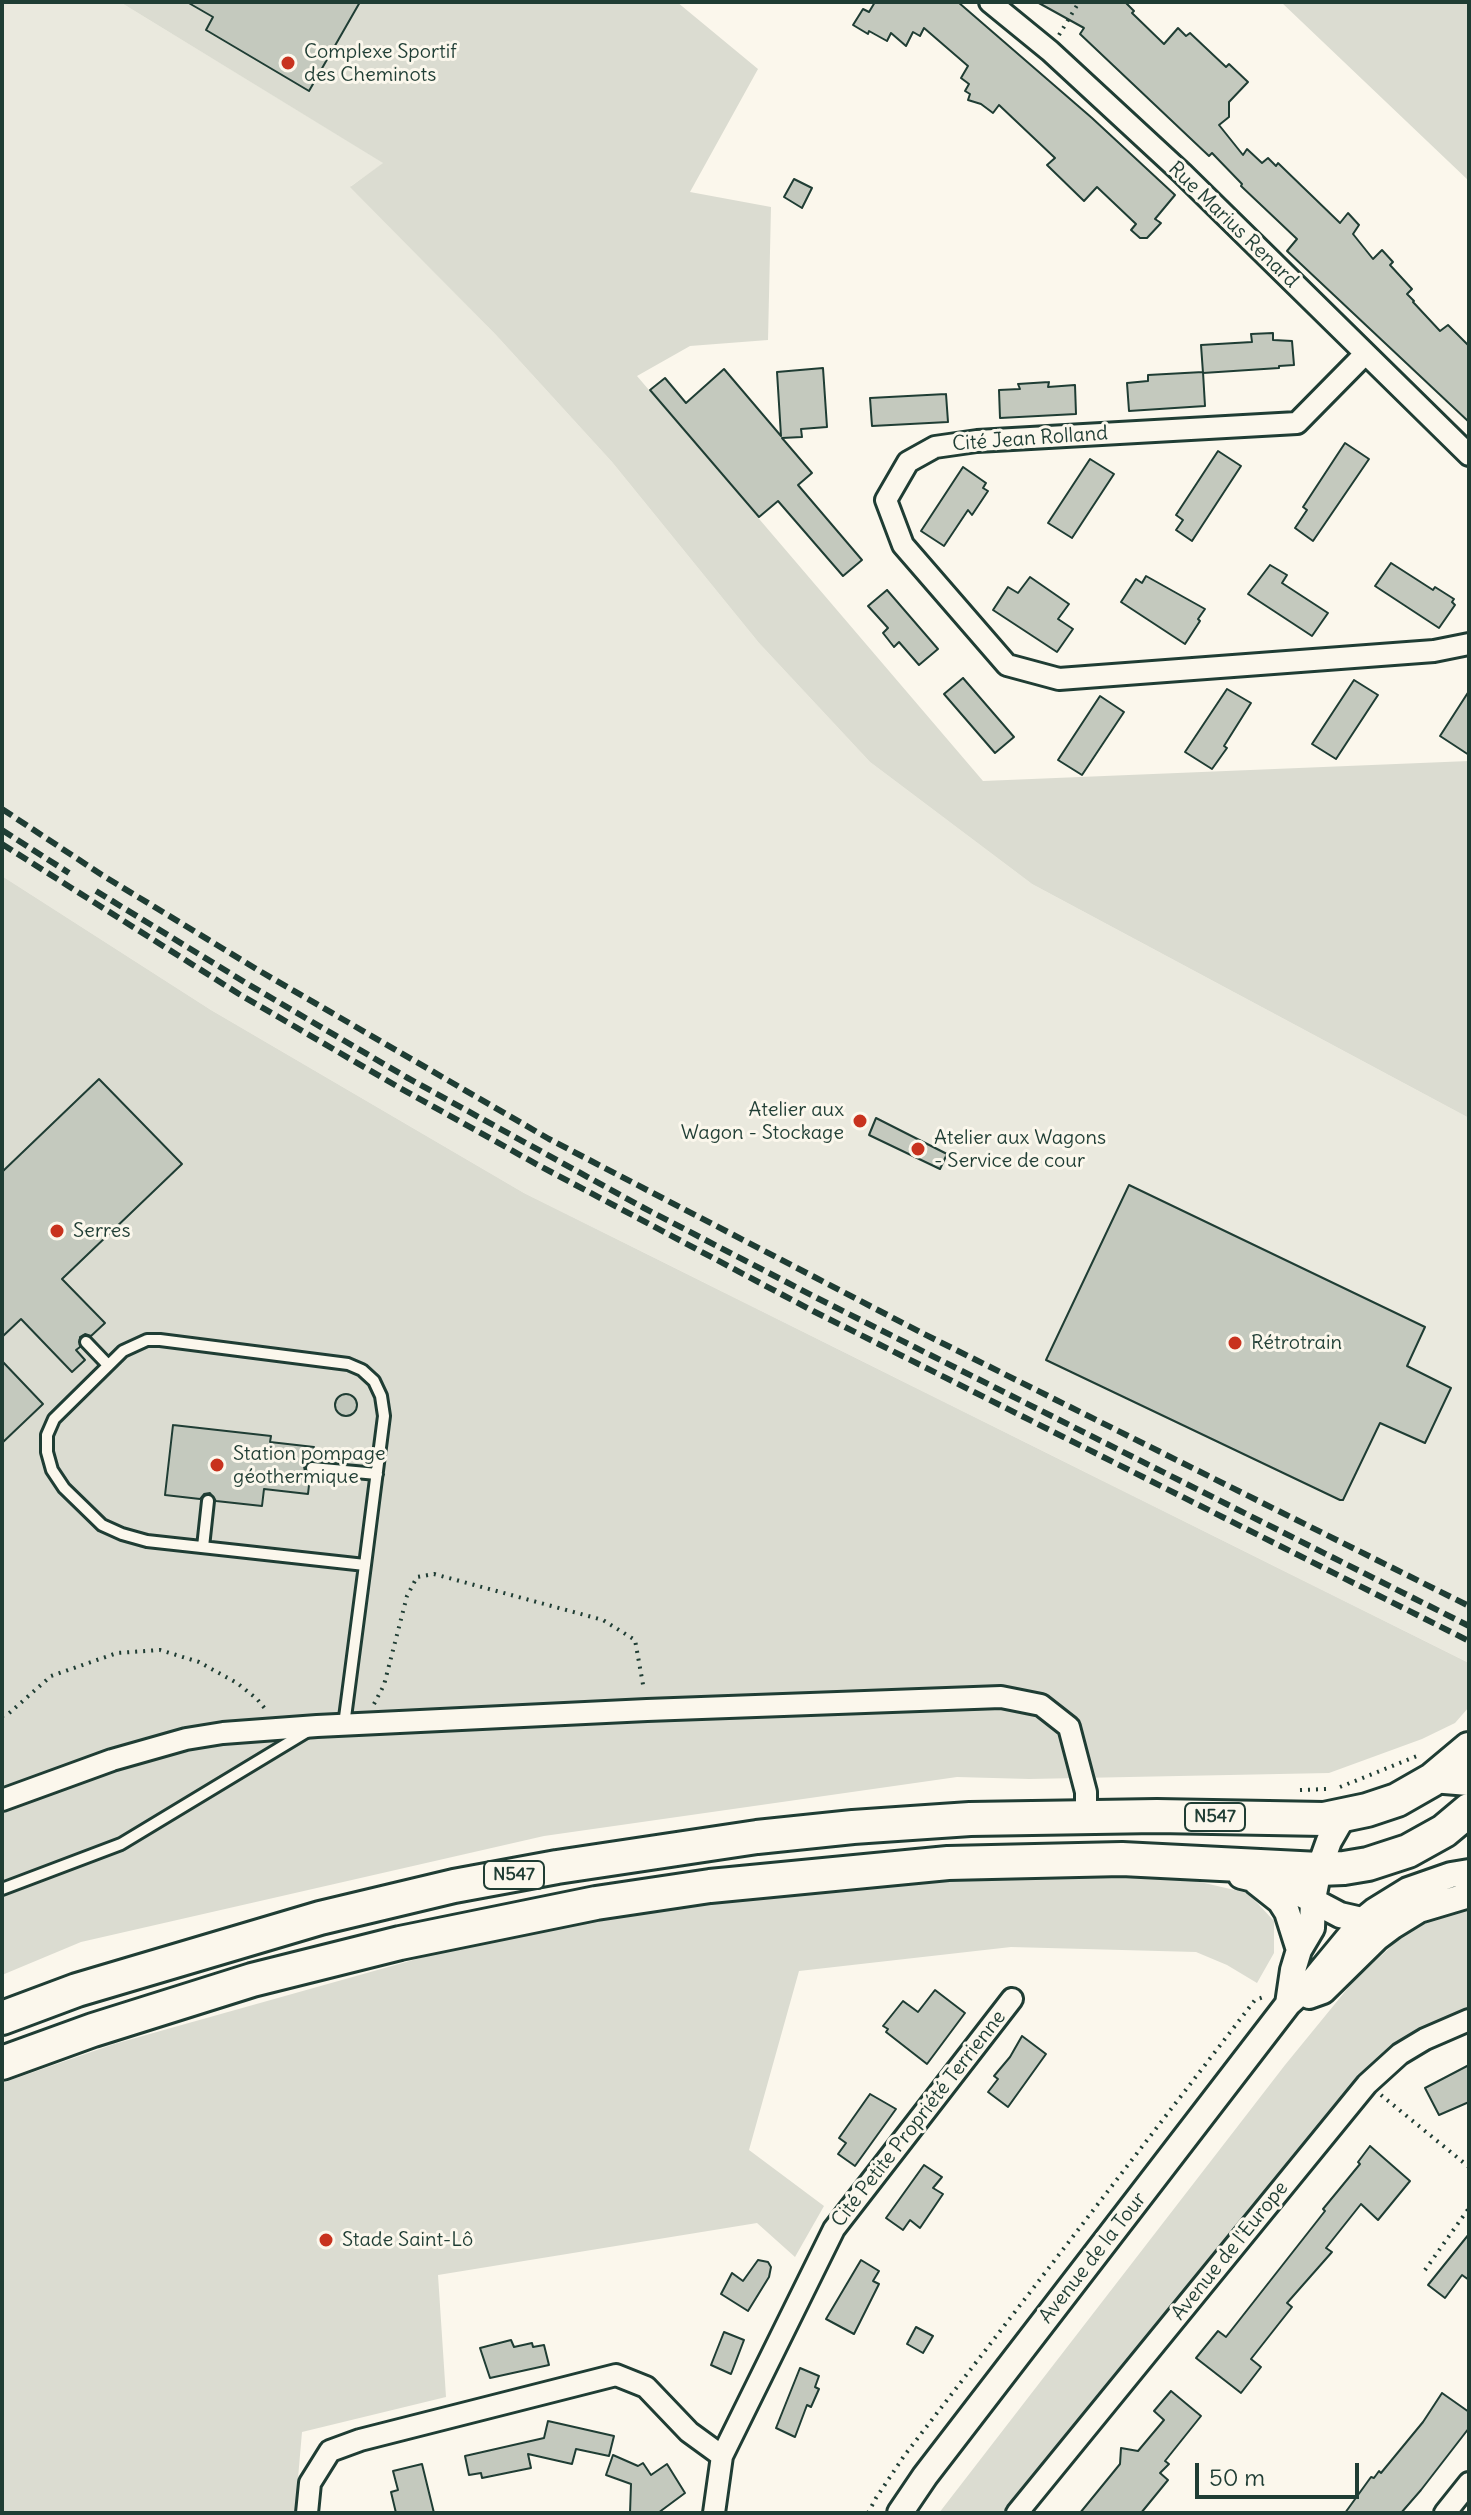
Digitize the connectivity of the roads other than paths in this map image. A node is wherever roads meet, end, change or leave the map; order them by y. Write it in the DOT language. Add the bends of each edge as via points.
graph roads {
  1 [pos="990,2"];
  2 [pos="1365,354"];
  3 [pos="1469,455"];
  4 [pos="1469,644"];
  5 [pos="86,1342"];
  6 [pos="108,1365"];
  7 [pos="312,1468"];
  8 [pos="377,1474"];
  9 [pos="208,1501"];
  10 [pos="203,1547"];
  11 [pos="365,1565"];
  12 [pos="354,1724"];
  13 [pos="317,1726"];
  14 [pos="1469,1749"];
  15 [pos="1430,1766"];
  16 [pos="1469,1783"];
  17 [pos="2,1800"];
  18 [pos="1338,1802"];
  19 [pos="1469,1810"];
  20 [pos="1086,1816"];
  21 [pos="1191,1862"];
  22 [pos="1469,1872"];
  23 [pos="1250,1878"];
  24 [pos="1316,1884"];
  25 [pos="2,1889"];
  26 [pos="1469,1895"];
  27 [pos="1363,1920"];
  28 [pos="1393,1926"];
  29 [pos="1299,1950"];
  30 [pos="1289,1996"];
  31 [pos="1012,1999"];
  32 [pos="2,2018"];
  33 [pos="1469,2020"];
  34 [pos="2,2063"];
  35 [pos="722,2456"];
  36 [pos="1469,2483"];
  37 [pos="307,2513"];
  38 [pos="714,2513"];
  39 [pos="900,2513"];
  40 [pos="1017,2513"];
  41 [pos="1445,2513"];
  1 -- 2 [label="street, Rue Marius Renard" via="1182,173"];
  2 -- 3 [label="street, Rue Marius Renard"];
  2 -- 4 [label="street, Cité Jean Rolland" via="1297,423 935,447 908,462 886,500 903,545 1007,665 1059,679"];
  5 -- 6 [label="lane"];
  6 -- 8 [label="lane" via="147,1340 348,1364 374,1381 381,1396 384,1416"];
  6 -- 10 [label="lane" via="54,1419 47,1435 52,1470 102,1525 147,1541"];
  7 -- 8 [label="lane"];
  8 -- 11 [label="lane"];
  9 -- 10 [label="lane"];
  10 -- 11 [label="lane"];
  11 -- 12 [label="lane"];
  12 -- 13 [label="street"];
  12 -- 20 [label="street" via="1001,1697 1041,1705 1069,1727 1086,1792"];
  13 -- 17 [label="street" via="186,1739"];
  13 -- 25 [label="lane" via="121,1844"];
  14 -- 15 [label="main road, N547"];
  15 -- 16 [label="street"];
  15 -- 18 [label="main road, N547" via="1397,1800"];
  18 -- 20 [label="main road, N547" via="1304,1820"];
  18 -- 24 [label="street, Avenue de la Tour"];
  19 -- 24 [label="main road, N547" via="1408,1851"];
  20 -- 32 [label="main road, N547" via="853,1827 663,1849 454,1886 213,1948"];
  21 -- 23 [label="street"];
  21 -- 24 [label="main road, N547"];
  21 -- 34 [label="main road, N547" via="948,1863 710,1886 596,1903 252,1980"];
  22 -- 27 [label="street, Avenue de la Tour" via="1408,1890"];
  23 -- 24 [label="street" via="1287,1887"];
  23 -- 29 [label="street, Avenue de la Tour" via="1280,1901"];
  24 -- 27 [label="street" via="1340,1915"];
  24 -- 29 [label="street, Avenue de la Tour" via="1312,1928"];
  26 -- 28 [label="street" via="1419,1910"];
  27 -- 28 [label="street"];
  27 -- 30 [label="street, Avenue de la Tour" via="1311,1983"];
  28 -- 30 [label="street" via="1323,1991"];
  29 -- 30 [label="street, Avenue de la Tour"];
  30 -- 39 [label="street, Avenue de la Tour"];
  31 -- 35 [label="street, Cité Petite Propriété Terrienne" via="834,2229"];
  33 -- 40 [label="street, Avenue de l'Europe" via="1400,2054 1367,2084"];
  35 -- 37 [label="street" via="689,2432 646,2387 616,2375 330,2451 310,2483"];
  35 -- 38 [label="street, Cité Petite Propriété Terrienne"];
  36 -- 41 [label="street"];
}
